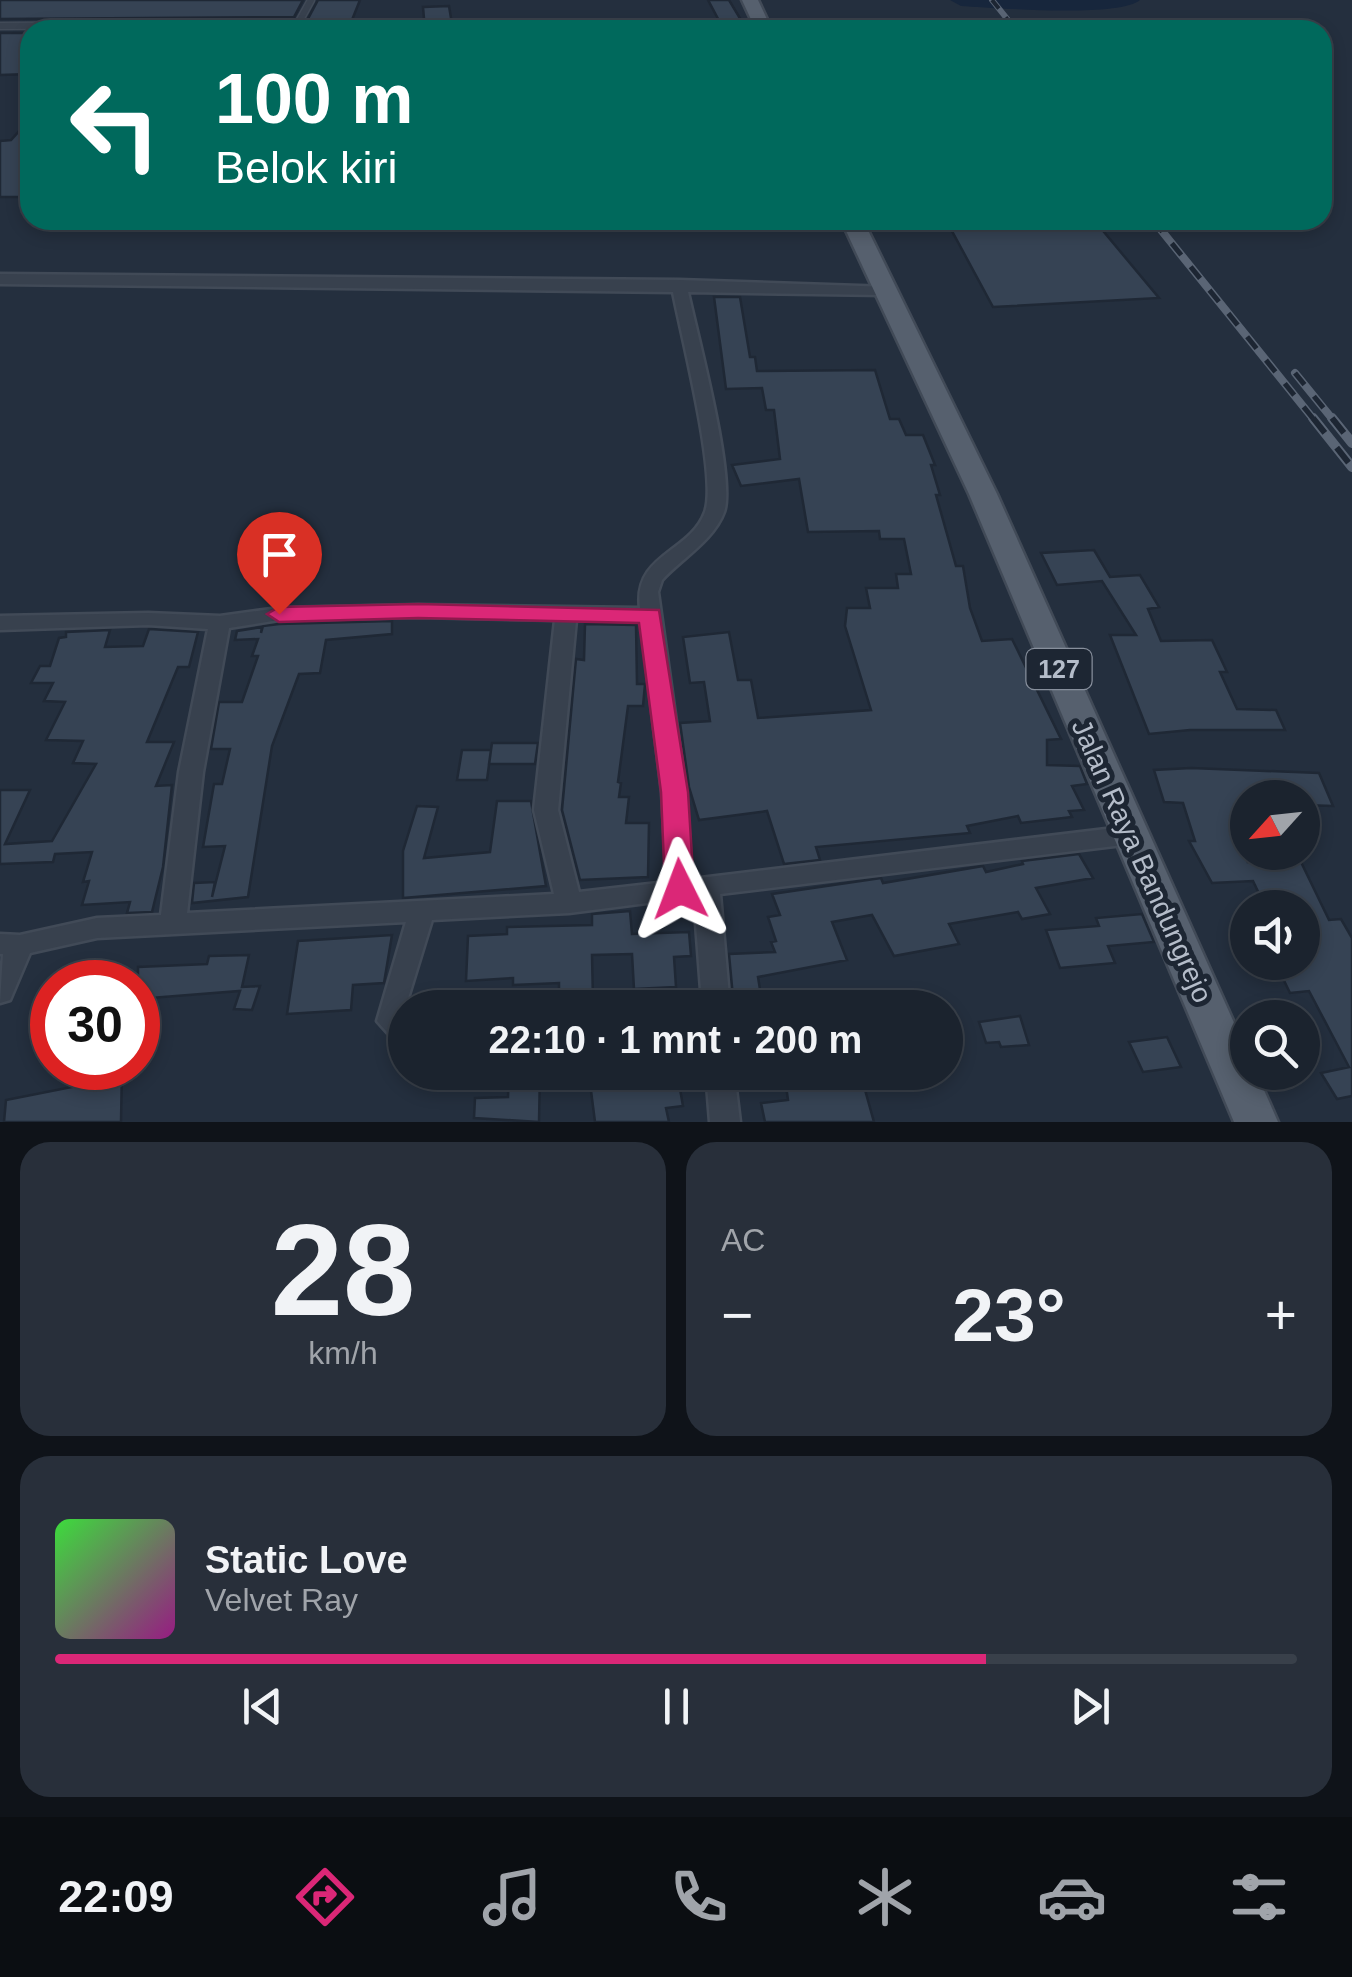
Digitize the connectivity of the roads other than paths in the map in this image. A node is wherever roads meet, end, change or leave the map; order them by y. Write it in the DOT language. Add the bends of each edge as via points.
graph roads {
  1 [pos="857,230"];
  2 [pos="0,279"];
  3 [pos="678,285"];
  4 [pos="885,290"];
  5 [pos="566,614"];
  6 [pos="650,616"];
  7 [pos="220,623"];
  8 [pos="0,624"];
  9 [pos="1131,835"];
  10 [pos="693,887"];
  11 [pos="569,902"];
  12 [pos="422,911"];
  13 [pos="174,924"];
  14 [pos="10,945"];
  15 [pos="398,990"];
  16 [pos="712,990"];
  17 [pos="0,992"];
  18 [pos="722,1090"];
  19 [pos="725,1122"];
  20 [pos="1256,1122"];
  1 -- 4 [label="main road, Jalan Raya Bandungrejo / 127"];
  2 -- 3 [label="street"];
  3 -- 4 [label="street"];
  3 -- 6 [label="street" via="706,414 716,510 652,578"];
  4 -- 9 [label="main road, Jalan Raya Bandungrejo / 127" via="983,494"];
  5 -- 6 [label="street"];
  5 -- 7 [label="street" via="279,614"];
  5 -- 11 [label="street" via="546,810"];
  6 -- 10 [label="street"];
  7 -- 8 [label="street"];
  7 -- 13 [label="street" via="197,725"];
  9 -- 10 [label="street"];
  9 -- 20 [label="main road, Jalan Raya Bandungrejo / 127"];
  10 -- 11 [label="street"];
  10 -- 16 [label="street"];
  11 -- 12 [label="street"];
  12 -- 13 [label="street"];
  12 -- 15 [label="street"];
  13 -- 14 [label="street" via="97,928"];
  14 -- 17 [label="street"];
  18 -- 19 [label="street"];
}
